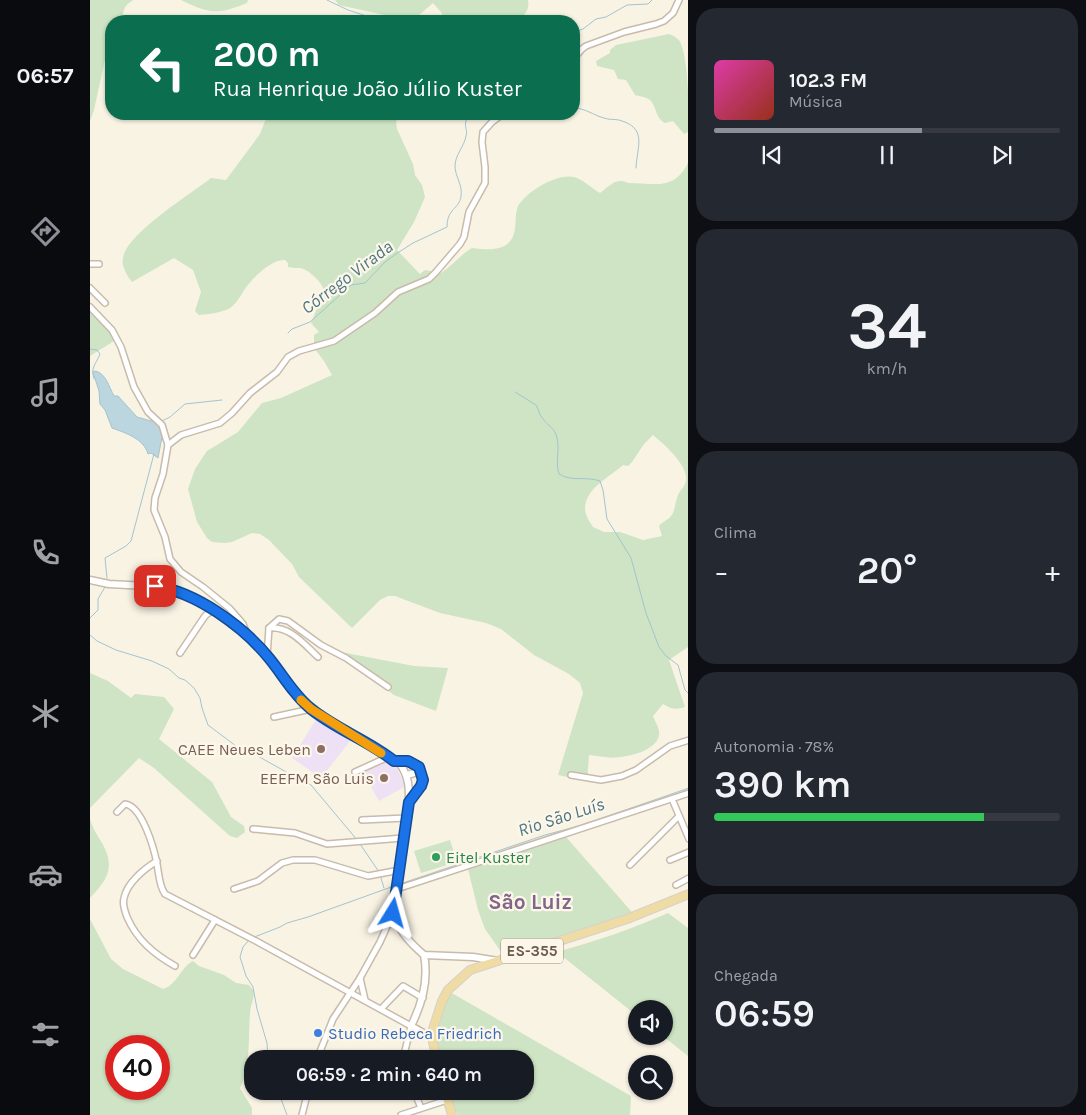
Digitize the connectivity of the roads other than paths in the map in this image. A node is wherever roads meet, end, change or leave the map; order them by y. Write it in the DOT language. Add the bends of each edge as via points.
graph roads {
  1 [pos="679,0"];
  2 [pos="580,51"];
  3 [pos="495,120"];
  4 [pos="90,264"];
  5 [pos="99,264"];
  6 [pos="90,288"];
  7 [pos="105,303"];
  8 [pos="90,307"];
  9 [pos="168,445"];
  10 [pos="90,580"];
  11 [pos="212,610"];
  12 [pos="269,628"];
  13 [pos="247,634"];
  14 [pos="180,653"];
  15 [pos="268,656"];
  16 [pos="318,657"];
  17 [pos="388,687"];
  18 [pos="311,709"];
  19 [pos="274,717"];
  20 [pos="688,740"];
  21 [pos="391,759"];
  22 [pos="421,771"];
  23 [pos="355,772"];
  24 [pos="407,775"];
  25 [pos="571,775"];
  26 [pos="422,784"];
  27 [pos="409,785"];
  28 [pos="688,793"];
  29 [pos="672,799"];
  30 [pos="409,802"];
  31 [pos="117,812"];
  32 [pos="679,816"];
  33 [pos="406,818"];
  34 [pos="362,820"];
  35 [pos="253,829"];
  36 [pos="403,838"];
  37 [pos="688,839"];
  38 [pos="688,852"];
  39 [pos="670,860"];
  40 [pos="156,862"];
  41 [pos="630,866"];
  42 [pos="399,873"];
  43 [pos="688,878"];
  44 [pos="676,885"];
  45 [pos="234,888"];
  46 [pos="397,888"];
  47 [pos="688,894"];
  48 [pos="393,913"];
  49 [pos="215,920"];
  50 [pos="193,955"];
  51 [pos="424,955"];
  52 [pos="500,961"];
  53 [pos="175,966"];
  54 [pos="360,978"];
  55 [pos="350,993"];
  56 [pos="423,998"];
  57 [pos="365,1000"];
  58 [pos="381,1010"];
  59 [pos="410,1026"];
  60 [pos="432,1038"];
  61 [pos="321,1050"];
  62 [pos="405,1050"];
  63 [pos="435,1050"];
  64 [pos="306,1100"];
  65 [pos="418,1100"];
  66 [pos="447,1100"];
  67 [pos="421,1108"];
  68 [pos="302,1115"];
  69 [pos="401,1115"];
  70 [pos="452,1115"];
  1 -- 2 [label="street" via="673,13 664,21 624,32"];
  3 -- 9 [label="street" via="483,132 485,183 469,212 464,237 436,272 398,292 375,313 334,341 288,357 277,372 220,423 181,435"];
  4 -- 5 [label="street"];
  6 -- 7 [label="street"];
  8 -- 9 [label="street" via="112,330 134,387 148,412 162,425"];
  9 -- 13 [label="street" via="154,505 170,559 181,572 229,608 244,624"];
  10 -- 11 [label="street" via="165,587 186,594"];
  11 -- 13 [label="street"];
  11 -- 14 [label="street"];
  12 -- 15 [label="street"];
  12 -- 16 [label="street" via="287,631"];
  12 -- 17 [label="street" via="279,619 288,621"];
  13 -- 15 [label="street"];
  15 -- 18 [label="street" via="291,690"];
  18 -- 19 [label="street"];
  18 -- 21 [label="street"];
  20 -- 25 [label="street" via="670,746 622,776 601,780"];
  21 -- 22 [label="street" via="408,761"];
  21 -- 23 [label="street"];
  21 -- 24 [label="street" via="400,764"];
  22 -- 24 [label="street"];
  22 -- 26 [label="street"];
  24 -- 27 [label="street"];
  26 -- 27 [label="street"];
  26 -- 30 [label="street"];
  27 -- 30 [label="street"];
  28 -- 29 [label="street"];
  29 -- 32 [label="street"];
  29 -- 46 [label="street"];
  30 -- 33 [label="street"];
  31 -- 40 [label="street" via="125,804 133,807 145,827"];
  32 -- 37 [label="street"];
  32 -- 41 [label="street"];
  33 -- 34 [label="street"];
  33 -- 36 [label="street"];
  35 -- 36 [label="street" via="295,833 328,844"];
  36 -- 42 [label="street"];
  38 -- 39 [label="street"];
  40 -- 49 [label="street" via="165,894"];
  40 -- 53 [label="street" via="134,881 124,896 123,905 138,936 161,959"];
  42 -- 45 [label="street" via="362,875 315,860 301,859 282,862 258,881"];
  42 -- 46 [label="street"];
  43 -- 44 [label="street"];
  46 -- 48 [label="street"];
  47 -- 52 [label="main road, ES-355" via="627,919"];
  48 -- 51 [label="street" via="401,931"];
  48 -- 54 [label="street"];
  49 -- 50 [label="street"];
  49 -- 55 [label="street"];
  51 -- 52 [label="street"];
  51 -- 56 [label="street"];
  52 -- 60 [label="main road, ES-355" via="470,970 448,990 436,1016"];
  54 -- 55 [label="street"];
  54 -- 57 [label="street"];
  55 -- 57 [label="street"];
  55 -- 61 [label="street" via="333,1019"];
  56 -- 58 [label="street" via="403,986"];
  56 -- 59 [label="street"];
  57 -- 58 [label="street"];
  58 -- 59 [label="street"];
  59 -- 60 [label="street"];
  59 -- 62 [label="street"];
  60 -- 63 [label="main road, ES-355"];
  64 -- 68 [label="street"];
  65 -- 67 [label="street"];
  66 -- 67 [label="street"];
  66 -- 70 [label="main road"];
  67 -- 69 [label="street"];
}
